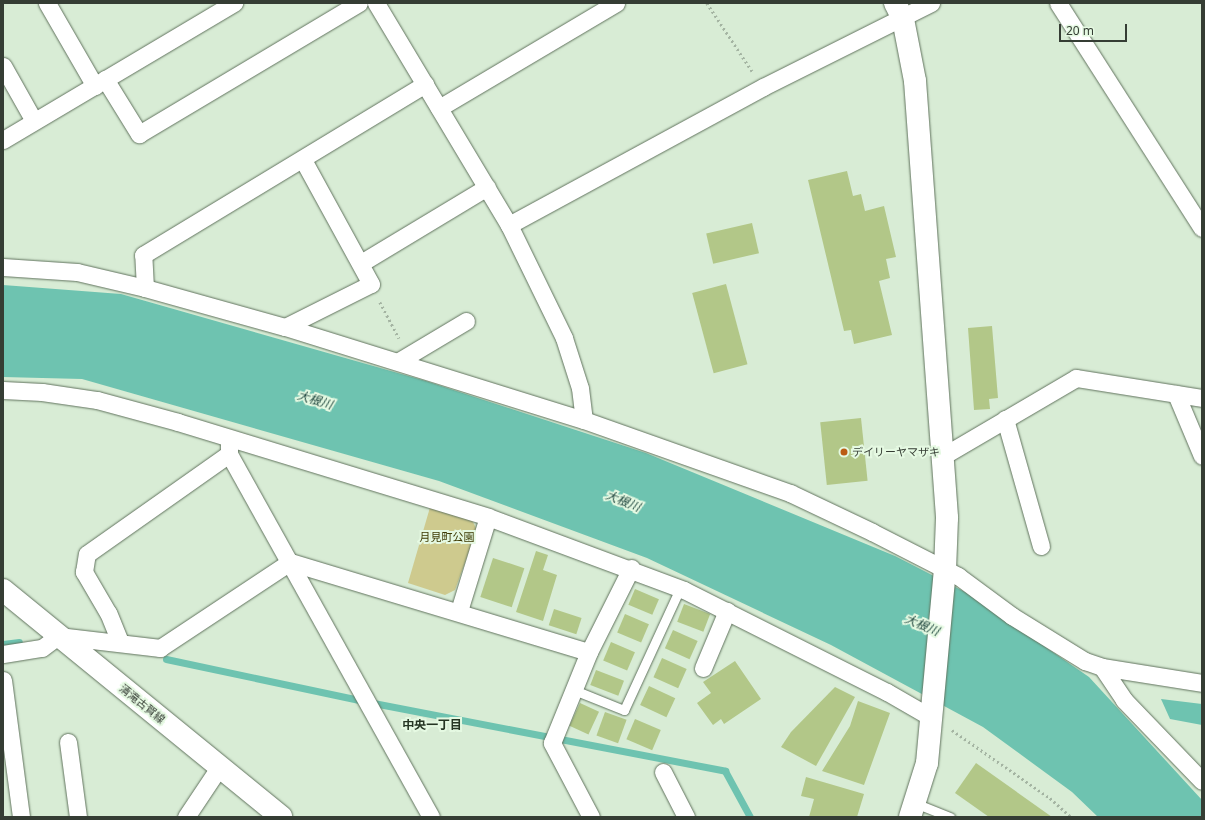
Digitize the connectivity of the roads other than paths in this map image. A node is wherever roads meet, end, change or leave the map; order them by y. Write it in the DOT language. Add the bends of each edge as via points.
graph roads {
  1 [pos="46,3"];
  2 [pos="234,3"];
  3 [pos="359,3"];
  4 [pos="376,3"];
  5 [pos="616,3"];
  6 [pos="931,3"];
  7 [pos="1058,3"];
  8 [pos="899,11"];
  9 [pos="3,66"];
  10 [pos="100,82"];
  11 [pos="425,84"];
  12 [pos="439,108"];
  13 [pos="34,121"];
  14 [pos="3,140"];
  15 [pos="303,160"];
  16 [pos="487,187"];
  17 [pos="509,225"];
  18 [pos="1202,228"];
  19 [pos="361,263"];
  20 [pos="3,267"];
  21 [pos="145,288"];
  22 [pos="466,322"];
  23 [pos="285,327"];
  24 [pos="399,361"];
  25 [pos="3,390"];
  26 [pos="1176,394"];
  27 [pos="1202,398"];
  28 [pos="1005,419"];
  29 [pos="584,420"];
  30 [pos="229,445"];
  31 [pos="943,456"];
  32 [pos="1202,456"];
  33 [pos="488,518"];
  34 [pos="1041,546"];
  35 [pos="290,562"];
  36 [pos="631,568"];
  37 [pos="945,573"];
  38 [pos="680,588"];
  39 [pos="3,590"];
  40 [pos="459,611"];
  41 [pos="727,611"];
  42 [pos="58,636"];
  43 [pos="120,642"];
  44 [pos="588,652"];
  45 [pos="3,654"];
  46 [pos="1102,667"];
  47 [pos="703,668"];
  48 [pos="3,680"];
  49 [pos="1202,683"];
  50 [pos="574,690"];
  51 [pos="932,718"];
  52 [pos="68,742"];
  53 [pos="220,766"];
  54 [pos="663,772"];
  55 [pos="1202,780"];
  56 [pos="912,810"];
  57 [pos="21,817"];
  58 [pos="78,817"];
  59 [pos="186,817"];
  60 [pos="282,817"];
  61 [pos="431,817"];
  62 [pos="591,817"];
  63 [pos="686,817"];
  64 [pos="950,817"];
  1 -- 10 [label="street"];
  2 -- 10 [label="street"];
  3 -- 10 [label="street" via="139,134"];
  4 -- 11 [label="street"];
  5 -- 12 [label="street"];
  6 -- 8 [label="street"];
  7 -- 18 [label="street"];
  8 -- 17 [label="street"];
  8 -- 31 [label="street" via="915,81"];
  9 -- 13 [label="street"];
  10 -- 13 [label="street"];
  11 -- 12 [label="street"];
  11 -- 15 [label="street"];
  12 -- 16 [label="street"];
  13 -- 14 [label="street"];
  15 -- 19 [label="street"];
  15 -- 21 [label="street" via="143,255"];
  16 -- 17 [label="street"];
  16 -- 19 [label="street"];
  17 -- 29 [label="street" via="564,338 580,388"];
  19 -- 23 [label="street" via="371,284"];
  20 -- 21 [label="street" via="77,272"];
  21 -- 23 [label="street"];
  22 -- 24 [label="street"];
  23 -- 24 [label="street"];
  24 -- 29 [label="street"];
  25 -- 30 [label="street" via="42,392 97,400"];
  26 -- 27 [label="street"];
  26 -- 28 [label="street" via="1076,378"];
  26 -- 32 [label="street"];
  28 -- 31 [label="street"];
  28 -- 34 [label="street"];
  29 -- 37 [label="street" via="790,493"];
  30 -- 33 [label="street"];
  30 -- 35 [label="street"];
  30 -- 43 [label="street" via="88,554 84,572 108,613"];
  31 -- 37 [label="street" via="947,518"];
  33 -- 36 [label="street"];
  33 -- 40 [label="street"];
  35 -- 40 [label="street"];
  35 -- 43 [label="street" via="160,648"];
  35 -- 61 [label="street"];
  36 -- 38 [label="street"];
  36 -- 44 [label="street"];
  37 -- 46 [label="street" via="958,576 1012,616 1085,661"];
  37 -- 51 [label="street"];
  38 -- 41 [label="street"];
  38 -- 50 [label="lane" via="624,710"];
  39 -- 42 [label="street, 清滝古賀線"];
  40 -- 44 [label="street"];
  41 -- 47 [label="street"];
  41 -- 51 [label="street"];
  42 -- 43 [label="street"];
  42 -- 45 [label="street" via="42,648"];
  42 -- 53 [label="street, 清滝古賀線"];
  44 -- 50 [label="street"];
  46 -- 49 [label="street"];
  46 -- 55 [label="street" via="1124,700"];
  48 -- 57 [label="street"];
  50 -- 62 [label="street" via="552,743"];
  51 -- 56 [label="street" via="927,763"];
  52 -- 58 [label="street"];
  53 -- 59 [label="street"];
  53 -- 60 [label="street, 清滝古賀線"];
  54 -- 63 [label="street"];
  56 -- 64 [label="lane"];
}
